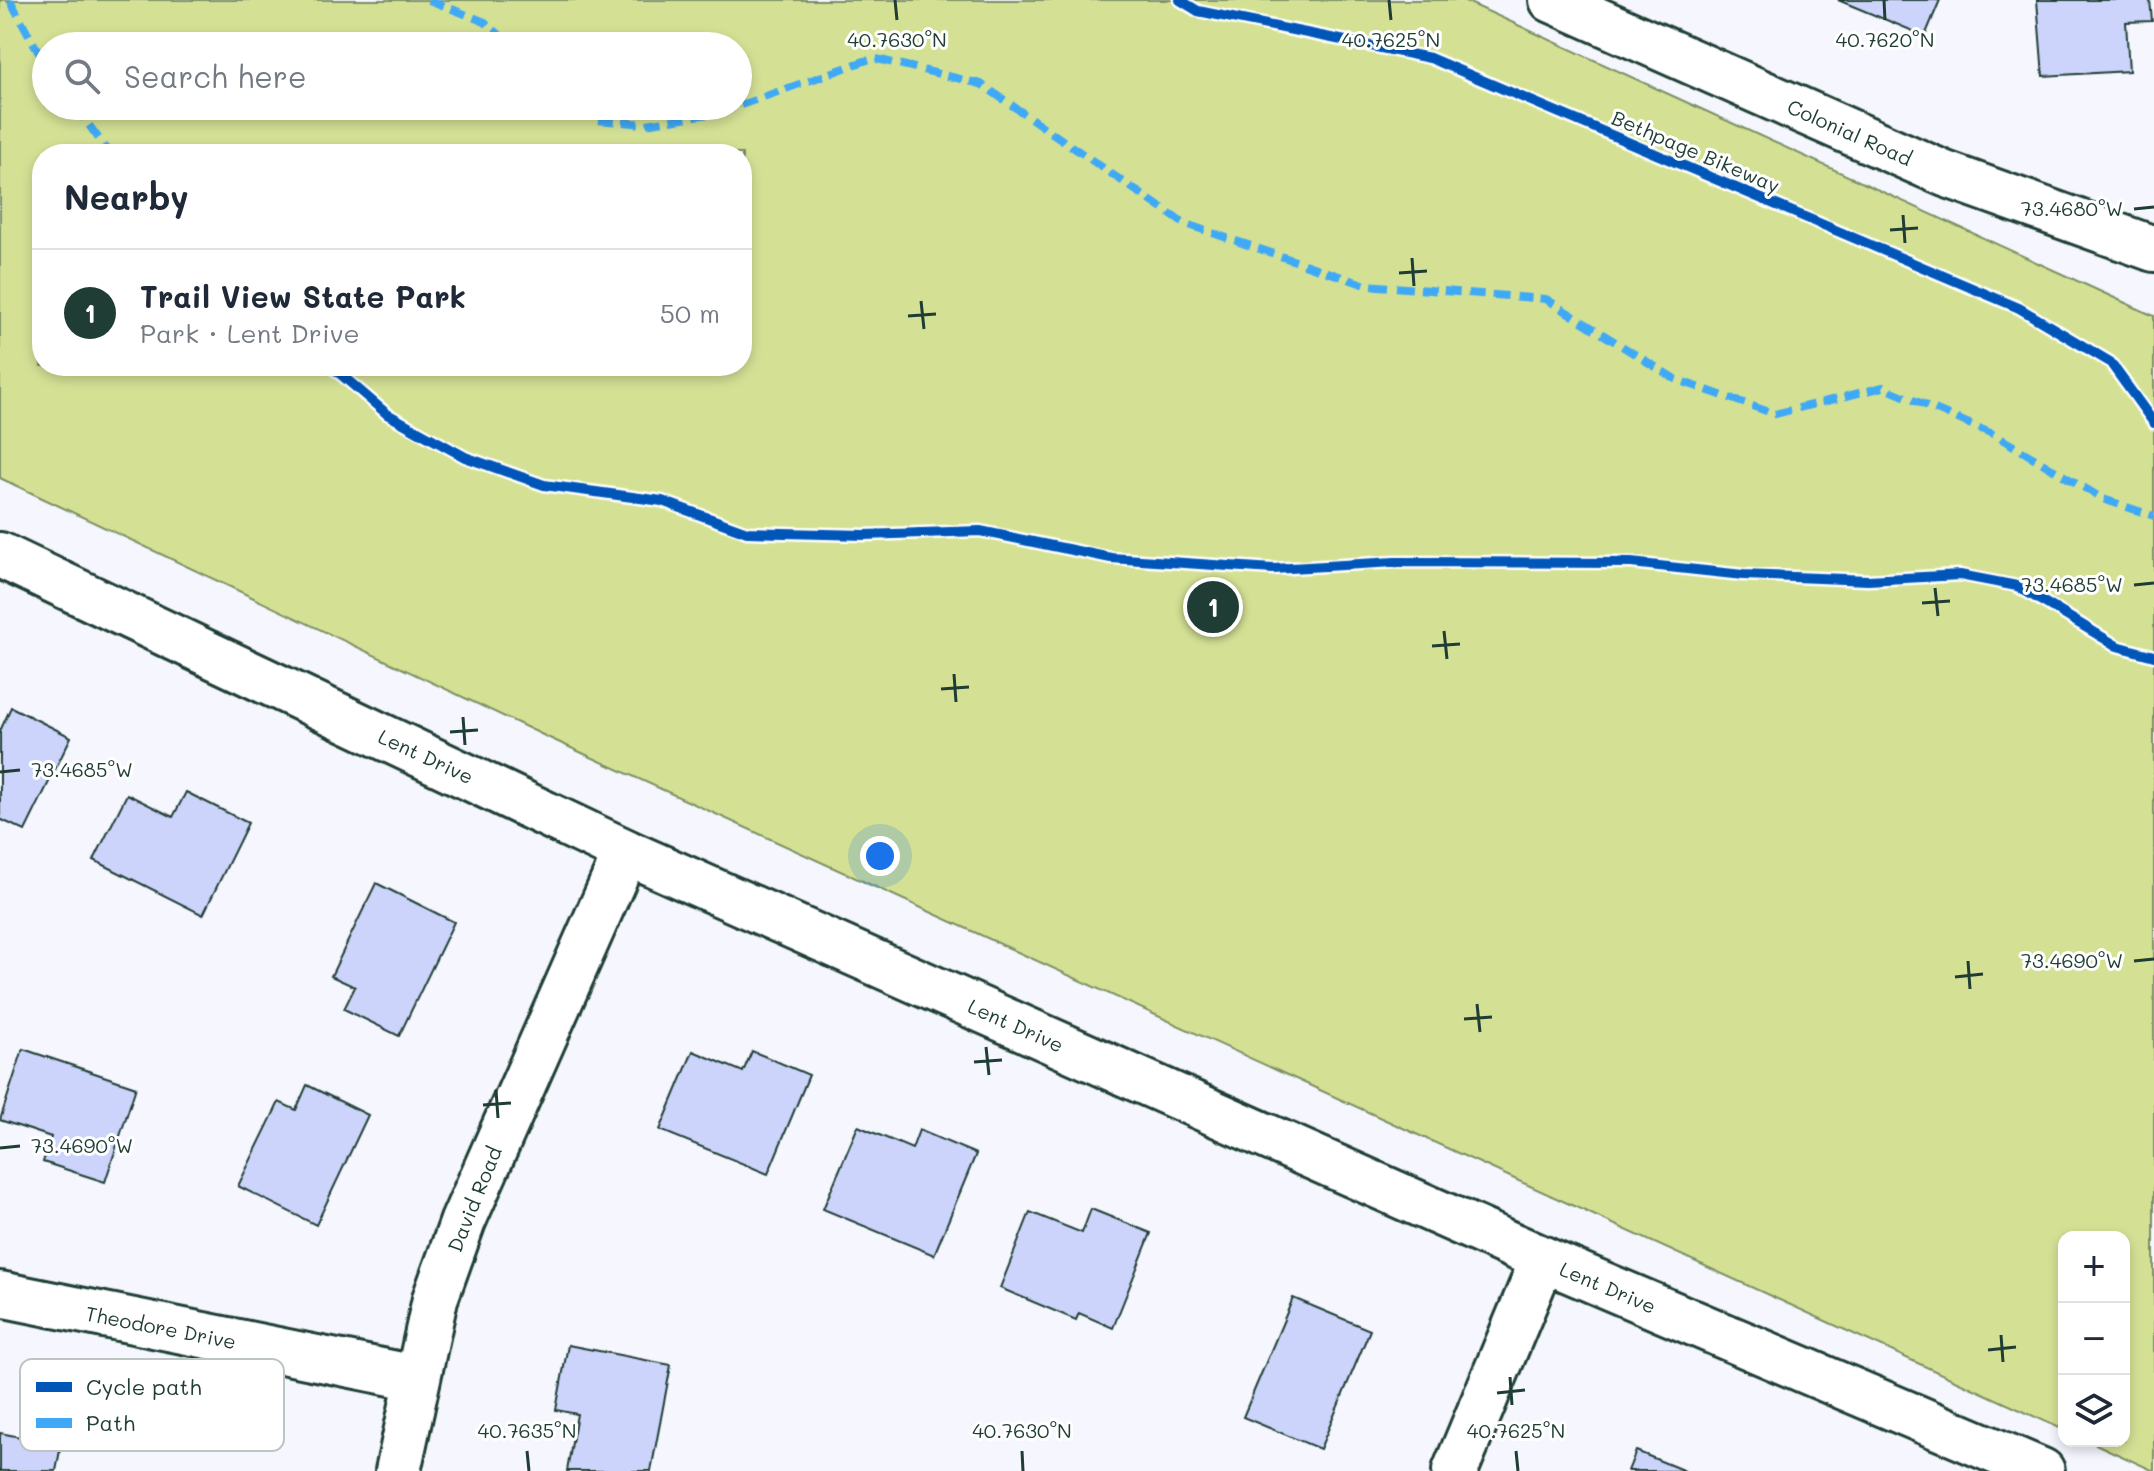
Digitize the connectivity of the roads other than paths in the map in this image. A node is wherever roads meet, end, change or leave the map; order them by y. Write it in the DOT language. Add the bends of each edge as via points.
graph roads {
  1 [pos="1552,0"];
  2 [pos="2154,249"];
  3 [pos="0,555"];
  4 [pos="626,852"];
  5 [pos="1543,1259"];
  6 [pos="0,1294"];
  7 [pos="416,1378"];
  8 [pos="398,1471"];
  9 [pos="1455,1471"];
  10 [pos="2042,1471"];
  1 -- 2 [label="street, Colonial Road" via="1945,174"];
  3 -- 4 [label="street, Lent Drive"];
  4 -- 5 [label="street, Lent Drive"];
  4 -- 7 [label="street, David Road" via="463,1221 435,1299"];
  5 -- 9 [label="street"];
  5 -- 10 [label="street, Lent Drive"];
  6 -- 7 [label="street, Theodore Drive"];
  7 -- 8 [label="street, David Road"];
}
